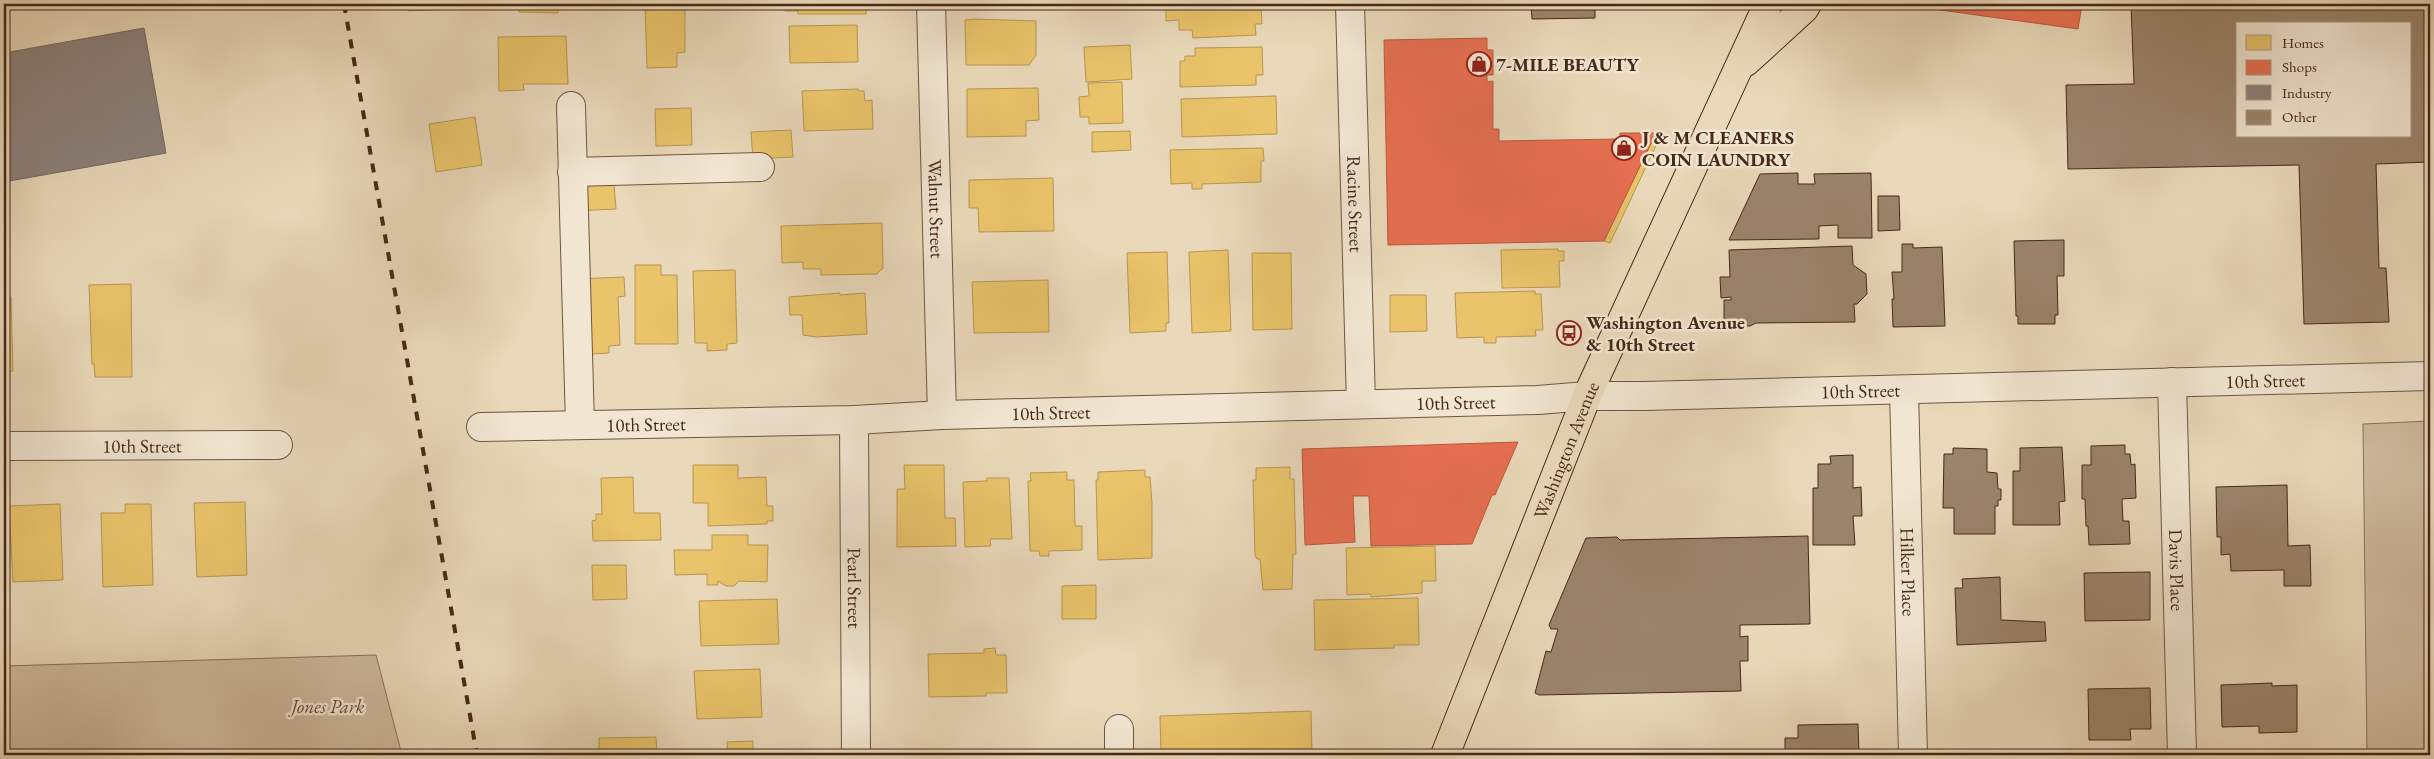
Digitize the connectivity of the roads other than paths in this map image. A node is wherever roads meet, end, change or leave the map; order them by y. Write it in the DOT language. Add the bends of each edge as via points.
graph roads {
  1 [pos="931,4"];
  2 [pos="1350,4"];
  3 [pos="1768,4"];
  4 [pos="1807,4"];
  5 [pos="1738,69"];
  6 [pos="571,106"];
  7 [pos="760,166"];
  8 [pos="572,172"];
  9 [pos="2430,376"];
  10 [pos="2172,382"];
  11 [pos="1904,390"];
  12 [pos="1587,396"];
  13 [pos="1361,404"];
  14 [pos="942,415"];
  15 [pos="854,420"];
  16 [pos="580,425"];
  17 [pos="481,427"];
  18 [pos="278,445"];
  19 [pos="4,446"];
  20 [pos="856,755"];
  21 [pos="1445,755"];
  22 [pos="1913,755"];
  23 [pos="2182,755"];
  1 -- 14 [label="street, Walnut Street"];
  2 -- 13 [label="street, Racine Street"];
  3 -- 5 [label="main road, Washington Avenue"];
  4 -- 5 [label="main road, Washington Avenue"];
  5 -- 12 [label="main road, Washington Avenue"];
  6 -- 8 [label="street"];
  7 -- 8 [label="street"];
  8 -- 16 [label="street"];
  9 -- 10 [label="street, 10th Street"];
  10 -- 11 [label="street, 10th Street"];
  10 -- 23 [label="street, Davis Place"];
  11 -- 12 [label="street, 10th Street"];
  11 -- 22 [label="street, Hilker Place"];
  12 -- 13 [label="street, 10th Street"];
  12 -- 21 [label="main road, Washington Avenue"];
  13 -- 14 [label="street, 10th Street"];
  14 -- 15 [label="street, 10th Street"];
  15 -- 16 [label="street, 10th Street"];
  15 -- 20 [label="street, Pearl Street"];
  16 -- 17 [label="street, 10th Street"];
  18 -- 19 [label="street, 10th Street"];
}
